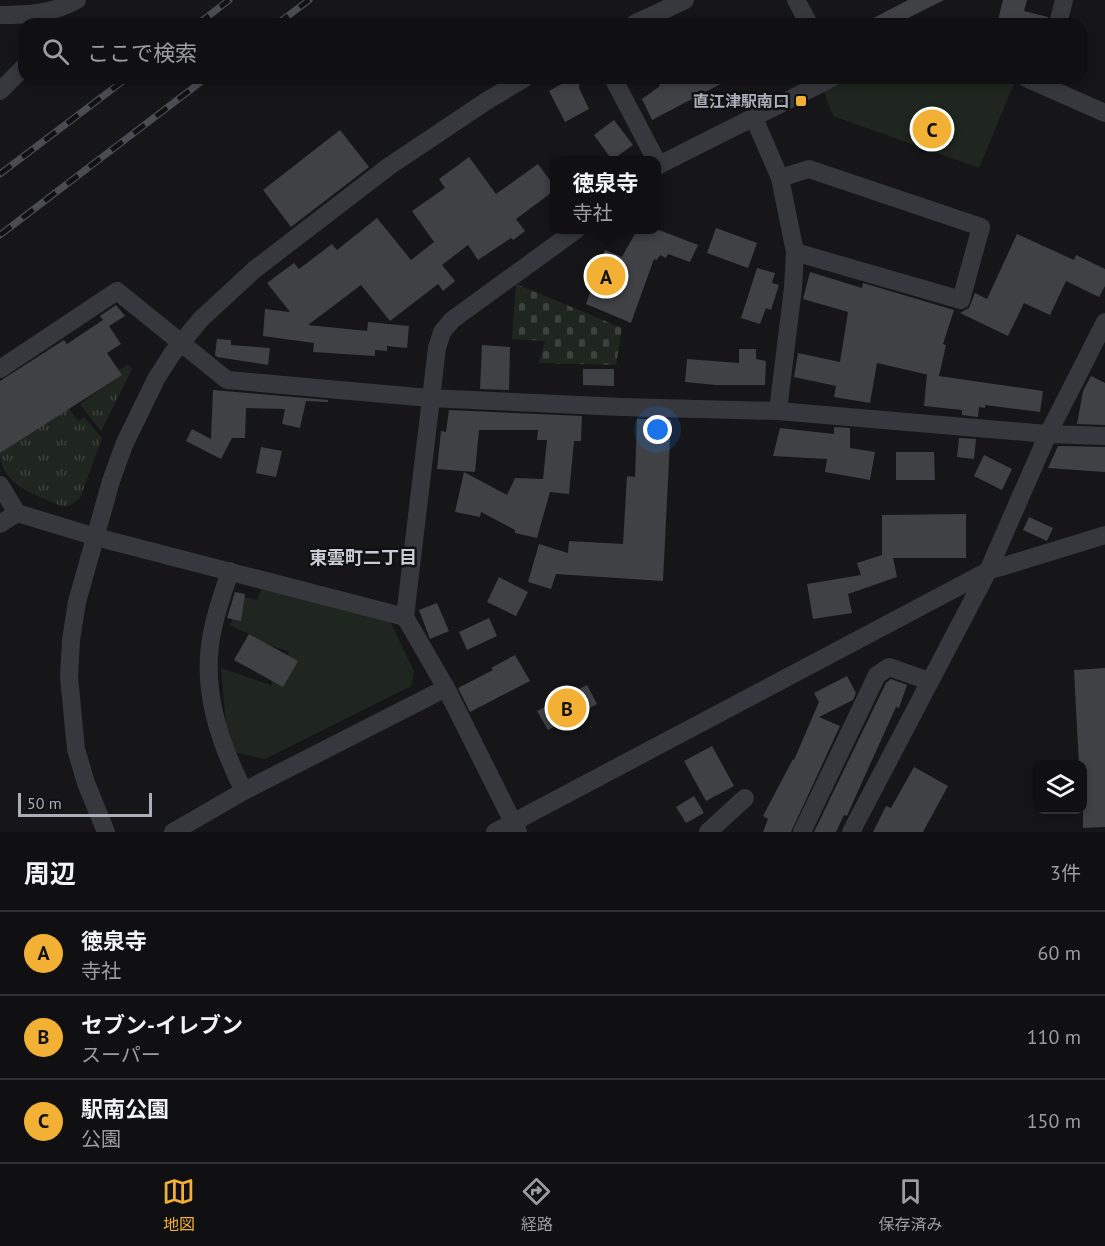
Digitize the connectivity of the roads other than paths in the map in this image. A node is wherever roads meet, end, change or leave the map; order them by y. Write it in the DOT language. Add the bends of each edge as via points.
graph roads {
  1 [pos="77,0"];
  2 [pos="685,0"];
  3 [pos="796,0"];
  4 [pos="1064,0"];
  5 [pos="0,15"];
  6 [pos="19,18"];
  7 [pos="37,18"];
  8 [pos="647,18"];
  9 [pos="806,18"];
  10 [pos="1060,18"];
  11 [pos="18,73"];
  12 [pos="516,84"];
  13 [pos="616,84"];
  14 [pos="820,84"];
  15 [pos="1049,84"];
  16 [pos="0,91"];
  17 [pos="1105,113"];
  18 [pos="754,118"];
  19 [pos="653,156"];
  20 [pos="661,162"];
  21 [pos="780,178"];
  22 [pos="570,234"];
  23 [pos="795,252"];
  24 [pos="1105,322"];
  25 [pos="181,342"];
  26 [pos="0,369"];
  27 [pos="429,398"];
  28 [pos="778,411"];
  29 [pos="1048,434"];
  30 [pos="1105,435"];
  31 [pos="0,485"];
  32 [pos="17,513"];
  33 [pos="0,524"];
  34 [pos="1105,535"];
  35 [pos="96,537"];
  36 [pos="230,571"];
  37 [pos="988,571"];
  38 [pos="405,617"];
  39 [pos="929,681"];
  40 [pos="446,688"];
  41 [pos="244,791"];
  42 [pos="745,798"];
  43 [pos="515,827"];
  44 [pos="105,832"];
  45 [pos="173,832"];
  46 [pos="495,832"];
  47 [pos="708,832"];
  48 [pos="802,832"];
  49 [pos="850,832"];
  1 -- 7 [label="street"];
  2 -- 8 [label="street"];
  3 -- 9 [label="street"];
  4 -- 10 [label="street"];
  5 -- 6 [label="street"];
  11 -- 16 [label="street"];
  12 -- 25 [label="street" via="388,167 303,232 232,290"];
  13 -- 19 [label="street"];
  14 -- 18 [label="street"];
  15 -- 17 [label="street"];
  18 -- 20 [label="street"];
  18 -- 21 [label="street"];
  21 -- 23 [label="street"];
  21 -- 23 [label="street" via="809,169 981,227 962,300"];
  22 -- 27 [label="street" via="452,320 442,332 437,348"];
  23 -- 28 [label="street"];
  24 -- 29 [label="street"];
  25 -- 26 [label="street" via="117,291"];
  25 -- 27 [label="street" via="227,380"];
  25 -- 35 [label="street" via="156,379 124,445"];
  27 -- 28 [label="street"];
  27 -- 38 [label="street"];
  28 -- 29 [label="street"];
  29 -- 30 [label="street"];
  29 -- 37 [label="street"];
  31 -- 32 [label="street"];
  32 -- 33 [label="street"];
  32 -- 35 [label="street"];
  34 -- 37 [label="street"];
  35 -- 36 [label="street"];
  35 -- 44 [label="street" via="77,602 69,677 76,749"];
  36 -- 38 [label="street"];
  36 -- 41 [label="street" via="213,628 209,663 217,728"];
  37 -- 39 [label="street"];
  37 -- 43 [label="street"];
  38 -- 40 [label="street"];
  39 -- 48 [label="street" via="889,667 877,675"];
  39 -- 49 [label="street"];
  40 -- 41 [label="street"];
  40 -- 43 [label="street"];
  41 -- 45 [label="street"];
  42 -- 47 [label="street"];
  43 -- 46 [label="street"];
}
